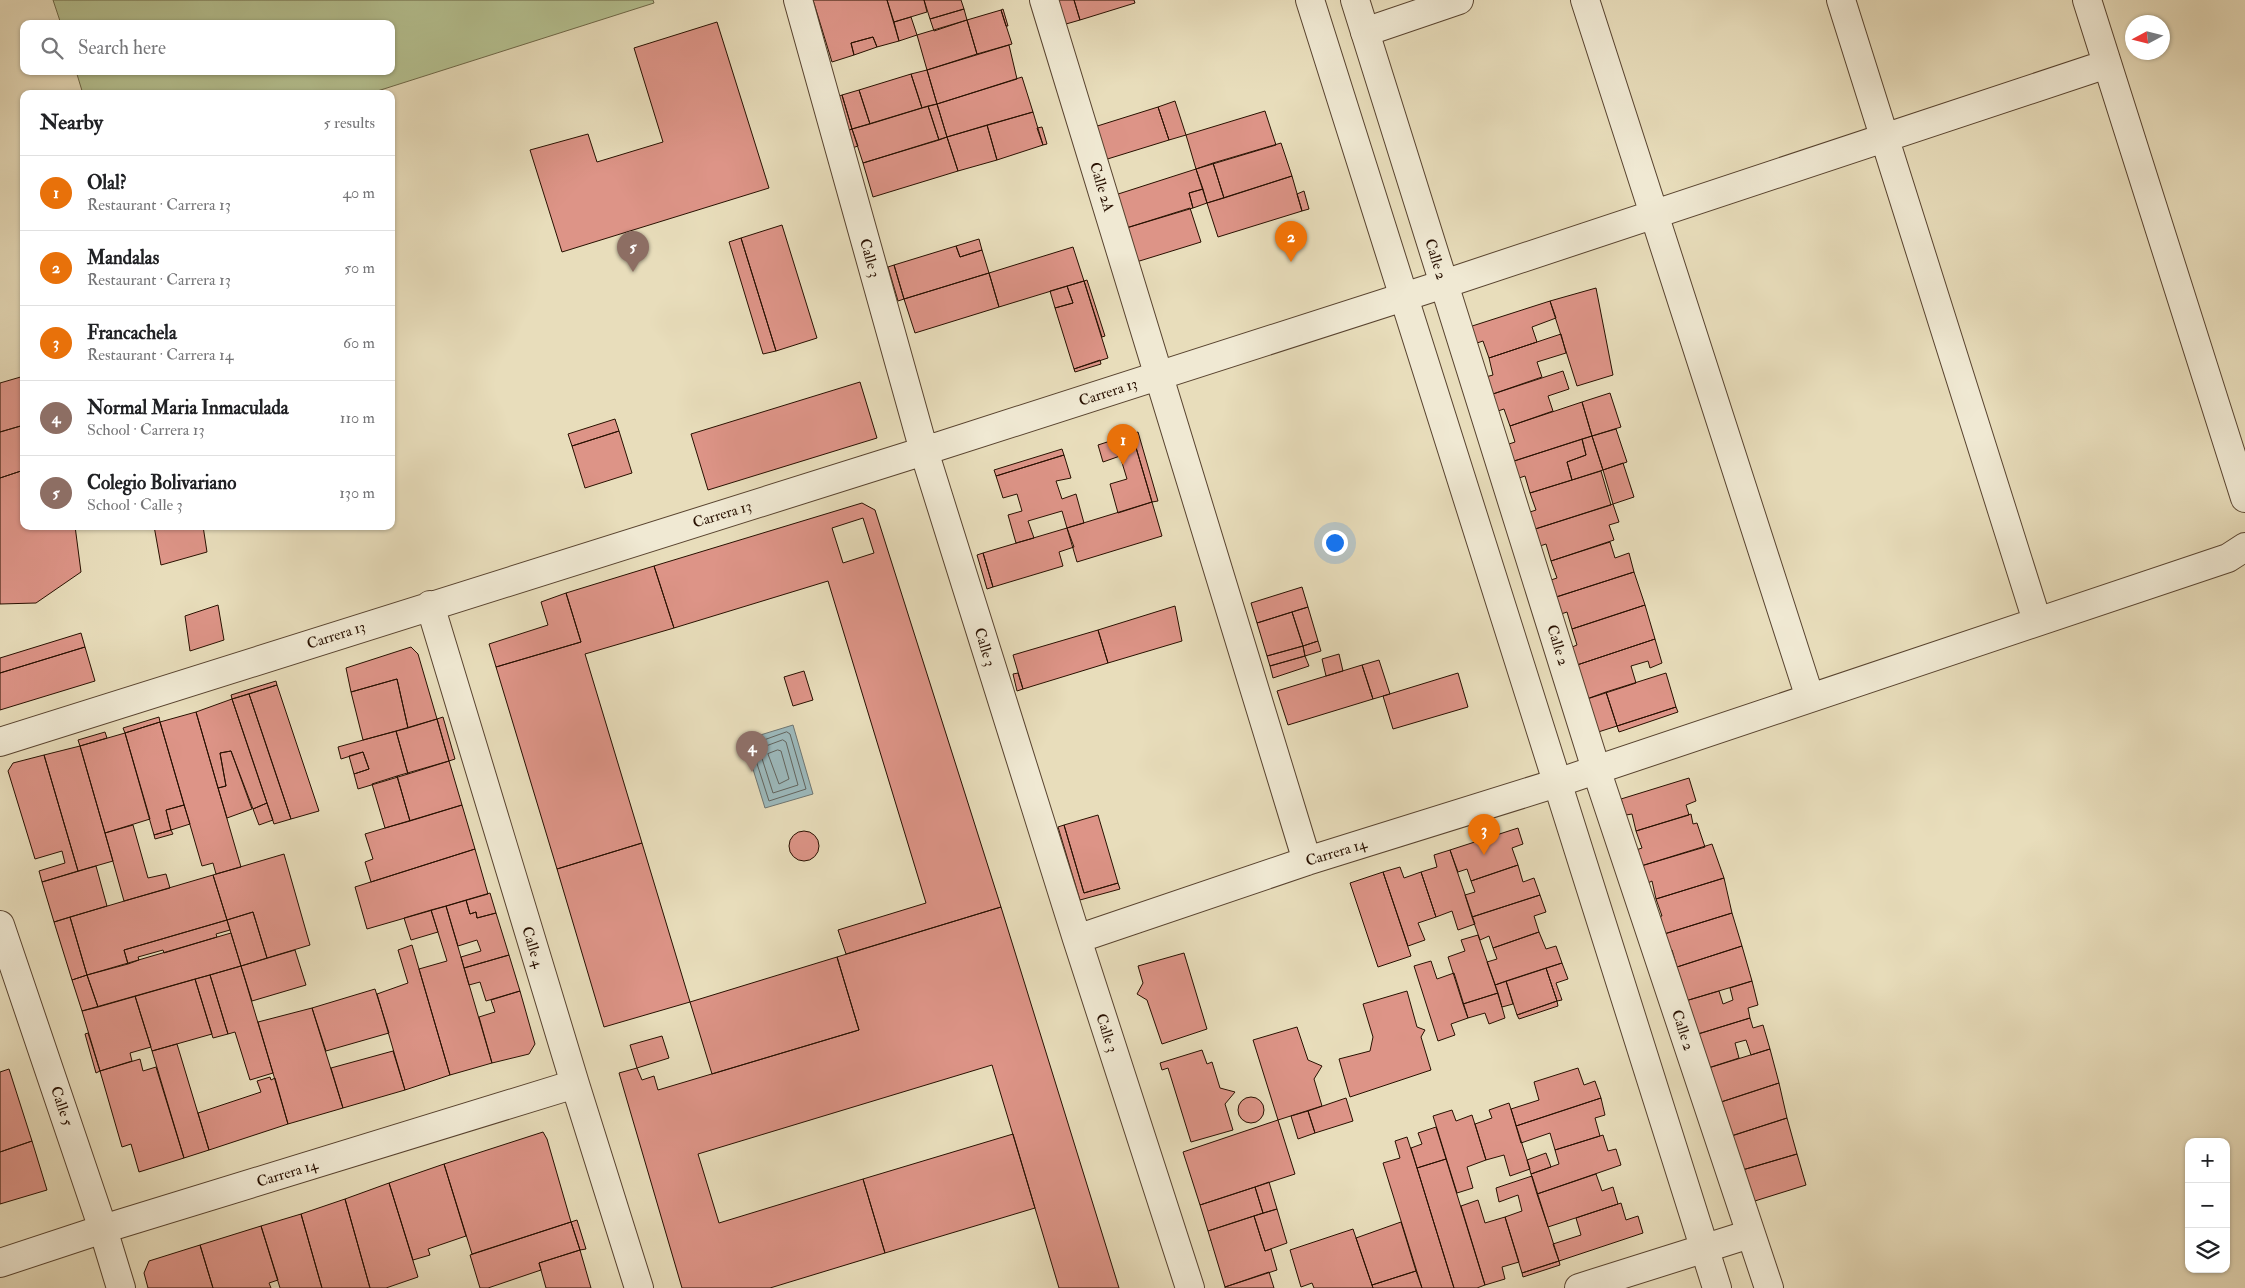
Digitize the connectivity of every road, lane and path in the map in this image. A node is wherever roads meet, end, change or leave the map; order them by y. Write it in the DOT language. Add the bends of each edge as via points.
graph roads {
  1 [pos="798,0"];
  2 [pos="1044,0"];
  3 [pos="1310,0"];
  4 [pos="1355,0"];
  5 [pos="1459,0"];
  6 [pos="1585,0"];
  7 [pos="1841,0"];
  8 [pos="2087,0"];
  9 [pos="1365,32"];
  10 [pos="2107,64"];
  11 [pos="1884,139"];
  12 [pos="1654,214"];
  13 [pos="1444,284"];
  14 [pos="1403,296"];
  15 [pos="1160,375"];
  16 [pos="924,451"];
  17 [pos="2245,498"];
  18 [pos="2245,547"];
  19 [pos="430,605"];
  20 [pos="2037,621"];
  21 [pos="1810,698"];
  22 [pos="0,742"];
  23 [pos="1596,769"];
  24 [pos="1557,783"];
  25 [pos="1307,861"];
  26 [pos="0,925"];
  27 [pos="1077,939"];
  28 [pos="575,1084"];
  29 [pos="103,1229"];
  30 [pos="1750,1234"];
  31 [pos="1705,1248"];
  32 [pos="0,1263"];
  33 [pos="121,1288"];
  34 [pos="639,1288"];
  35 [pos="1190,1288"];
  36 [pos="1579,1288"];
  37 [pos="1717,1288"];
  38 [pos="1769,1288"];
  1 -- 16 [label="street, Calle 3"];
  2 -- 15 [label="street, Calle 2A"];
  3 -- 14 [label="street"];
  4 -- 9 [label="street, Calle 2"];
  5 -- 9 [label="street"];
  6 -- 12 [label="street"];
  7 -- 11 [label="street"];
  8 -- 10 [label="street"];
  9 -- 13 [label="street, Calle 2"];
  10 -- 11 [label="street, Carrera 13"];
  10 -- 17 [label="street"];
  11 -- 12 [label="street, Carrera 13"];
  11 -- 20 [label="street"];
  12 -- 13 [label="street, Carrera 13"];
  12 -- 21 [label="street"];
  13 -- 14 [label="street, Carrera 13"];
  13 -- 23 [label="street, Calle 2"];
  14 -- 15 [label="street, Carrera 13"];
  14 -- 24 [label="street"];
  15 -- 16 [label="street, Carrera 13"];
  15 -- 25 [label="street, Calle 2A"];
  16 -- 19 [label="street, Carrera 13"];
  16 -- 27 [label="street, Calle 3"];
  18 -- 20 [label="street, Carrera 14" via="2228,558"];
  19 -- 22 [label="street, Carrera 13"];
  19 -- 28 [label="street, Calle 4"];
  20 -- 21 [label="street, Carrera 14"];
  21 -- 23 [label="street, Carrera 14"];
  23 -- 24 [label="street, Carrera 14"];
  23 -- 30 [label="street, Calle 2"];
  24 -- 25 [label="street, Carrera 14"];
  24 -- 31 [label="street"];
  25 -- 27 [label="street, Carrera 14"];
  26 -- 29 [label="street, Calle 5"];
  27 -- 35 [label="street, Calle 3"];
  28 -- 29 [label="street, Carrera 14"];
  28 -- 34 [label="street, Calle 4"];
  29 -- 32 [label="street, Carrera 14"];
  29 -- 33 [label="street, Calle 5"];
  30 -- 31 [label="street"];
  30 -- 38 [label="street, Calle 2"];
  31 -- 36 [label="street"];
  31 -- 37 [label="street"];
}
